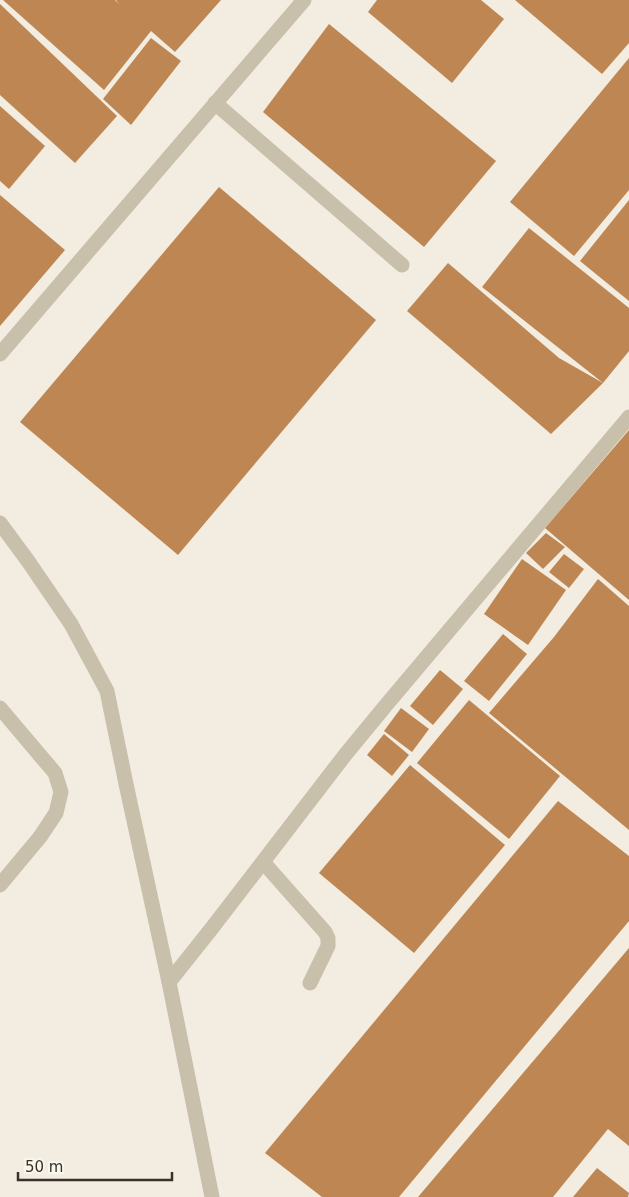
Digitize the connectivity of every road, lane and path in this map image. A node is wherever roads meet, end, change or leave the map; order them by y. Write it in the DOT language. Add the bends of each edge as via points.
graph roads {
  1 [pos="304,0"];
  2 [pos="215,103"];
  3 [pos="402,265"];
  4 [pos="0,354"];
  5 [pos="629,417"];
  6 [pos="0,523"];
  7 [pos="0,708"];
  8 [pos="263,862"];
  9 [pos="0,885"];
  10 [pos="169,982"];
  11 [pos="310,983"];
  12 [pos="212,1197"];
  1 -- 2 [label="lane"];
  2 -- 3 [label="lane"];
  2 -- 4 [label="lane"];
  5 -- 8 [label="lane" via="345,755"];
  6 -- 10 [label="lane" via="71,624 107,691"];
  7 -- 9 [label="lane" via="55,773 61,792 56,813"];
  8 -- 10 [label="lane"];
  8 -- 11 [label="lane" via="328,938 328,946"];
  10 -- 12 [label="lane"];
}
